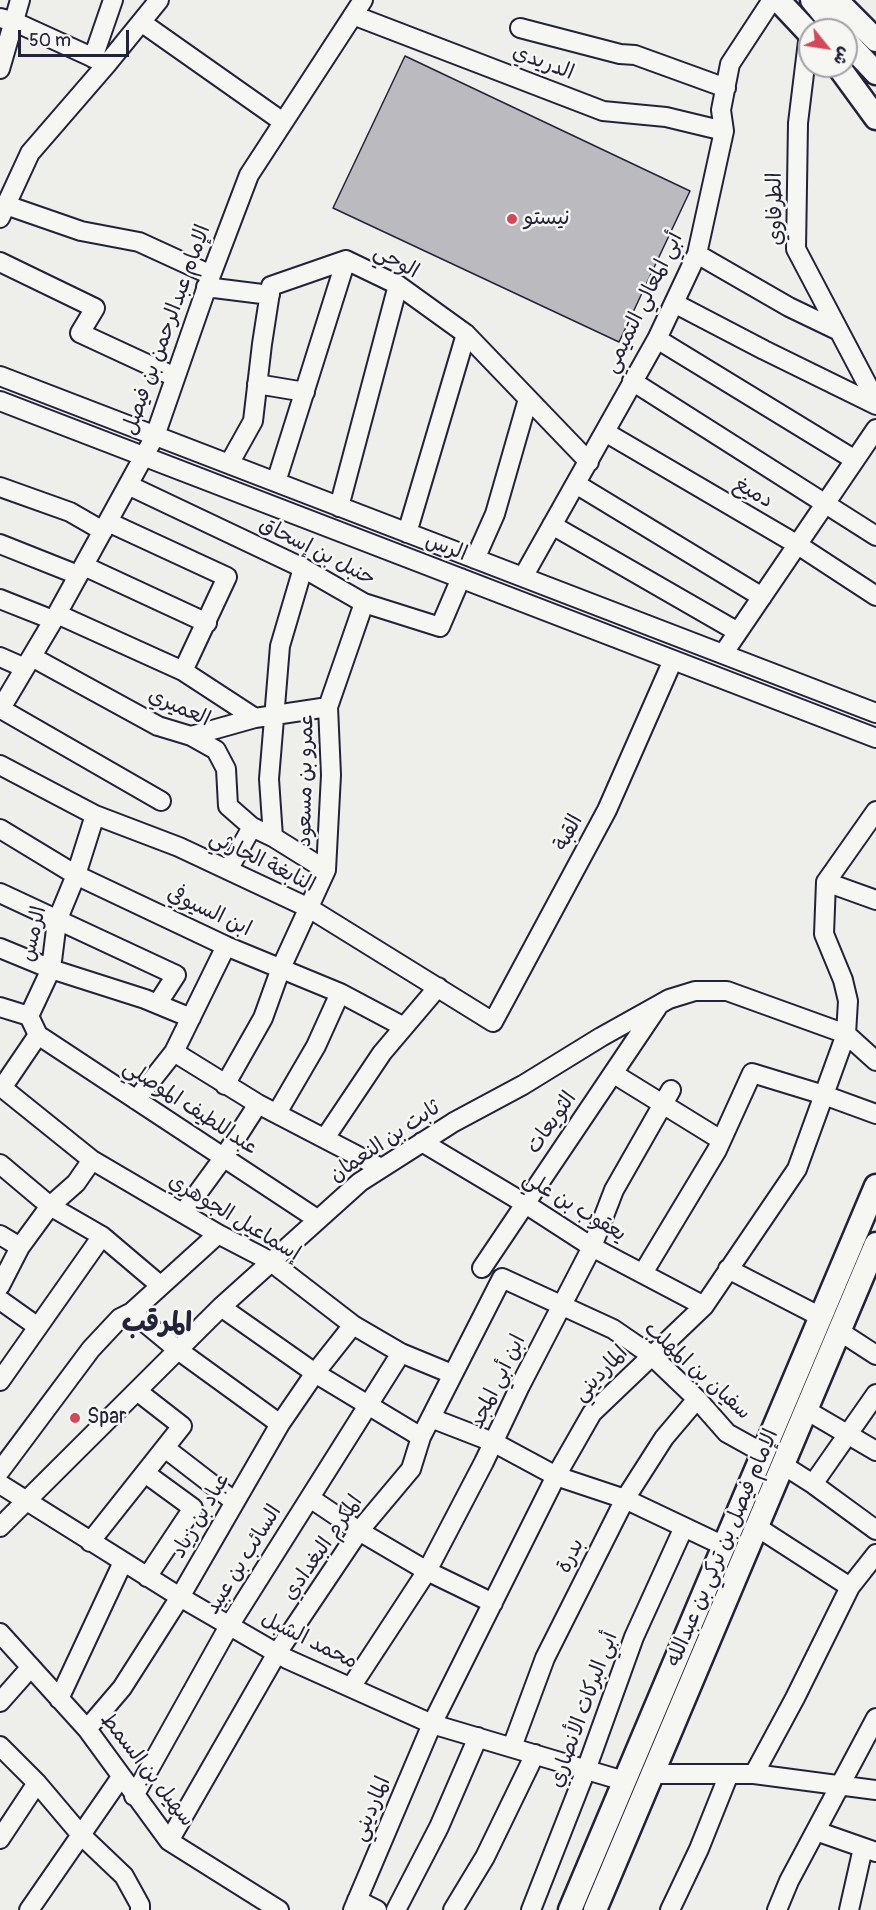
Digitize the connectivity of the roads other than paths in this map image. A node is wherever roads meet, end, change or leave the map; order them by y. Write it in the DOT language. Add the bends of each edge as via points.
graph roads {
  1 [pos="21,0"];
  2 [pos="113,0"];
  3 [pos="159,0"];
  4 [pos="772,0"];
  5 [pos="778,0"];
  6 [pos="812,0"];
  7 [pos="836,0"];
  8 [pos="358,8"];
  9 [pos="827,18"];
  10 [pos="7,20"];
  11 [pos="798,21"];
  12 [pos="141,22"];
  13 [pos="520,28"];
  14 [pos="876,40"];
  15 [pos="858,54"];
  16 [pos="100,61"];
  17 [pos="0,69"];
  18 [pos="876,73"];
  19 [pos="804,78"];
  20 [pos="847,78"];
  21 [pos="858,78"];
  22 [pos="726,88"];
  23 [pos="876,95"];
  24 [pos="876,118"];
  25 [pos="284,122"];
  26 [pos="724,131"];
  27 [pos="3,211"];
  28 [pos="697,254"];
  29 [pos="346,260"];
  30 [pos="0,262"];
  31 [pos="208,281"];
  32 [pos="398,285"];
  33 [pos="270,295"];
  34 [pos="674,303"];
  35 [pos="839,331"];
  36 [pos="466,334"];
  37 [pos="657,339"];
  38 [pos="0,376"];
  39 [pos="175,377"];
  40 [pos="632,381"];
  41 [pos="257,384"];
  42 [pos="304,392"];
  43 [pos="528,399"];
  44 [pos="0,401"];
  45 [pos="876,403"];
  46 [pos="876,429"];
  47 [pos="605,432"];
  48 [pos="155,436"];
  49 [pos="144,456"];
  50 [pos="855,460"];
  51 [pos="589,462"];
  52 [pos="229,464"];
  53 [pos="276,482"];
  54 [pos="576,484"];
  55 [pos="129,485"];
  56 [pos="0,487"];
  57 [pos="825,505"];
  58 [pos="339,507"];
  59 [pos="552,525"];
  60 [pos="105,526"];
  61 [pos="407,533"];
  62 [pos="876,536"];
  63 [pos="0,544"];
  64 [pos="798,545"];
  65 [pos="475,559"];
  66 [pos="303,568"];
  67 [pos="81,570"];
  68 [pos="522,577"];
  69 [pos="461,578"];
  70 [pos="876,596"];
  71 [pos="762,597"];
  72 [pos="0,599"];
  73 [pos="364,603"];
  74 [pos="55,617"];
  75 [pos="207,623"];
  76 [pos="738,632"];
  77 [pos="723,654"];
  78 [pos="0,657"];
  79 [pos="673,660"];
  80 [pos="28,663"];
  81 [pos="183,672"];
  82 [pos="328,707"];
  83 [pos="0,709"];
  84 [pos="876,713"];
  85 [pos="264,717"];
  86 [pos="191,736"];
  87 [pos="876,738"];
  88 [pos="0,765"];
  89 [pos="161,801"];
  90 [pos="876,811"];
  91 [pos="95,814"];
  92 [pos="252,827"];
  93 [pos="0,829"];
  94 [pos="273,837"];
  95 [pos="228,870"];
  96 [pos="326,870"];
  97 [pos="76,875"];
  98 [pos="826,882"];
  99 [pos="0,892"];
  100 [pos="876,900"];
  101 [pos="309,908"];
  102 [pos="57,921"];
  103 [pos="226,946"];
  104 [pos="0,948"];
  105 [pos="281,968"];
  106 [pos="51,969"];
  107 [pos="438,987"];
  108 [pos="340,993"];
  109 [pos="158,1004"];
  110 [pos="660,1004"];
  111 [pos="0,1006"];
  112 [pos="30,1016"];
  113 [pos="191,1018"];
  114 [pos="493,1022"];
  115 [pos="404,1027"];
  116 [pos="846,1034"];
  117 [pos="38,1035"];
  118 [pos="174,1052"];
  119 [pos="876,1061"];
  120 [pos="614,1074"];
  121 [pos="225,1085"];
  122 [pos="1,1087"];
  123 [pos="824,1095"];
  124 [pos="667,1097"];
  125 [pos="136,1100"];
  126 [pos="258,1104"];
  127 [pos="277,1113"];
  128 [pos="876,1114"];
  129 [pos="325,1138"];
  130 [pos="721,1140"];
  131 [pos="422,1142"];
  132 [pos="224,1157"];
  133 [pos="92,1160"];
  134 [pos="0,1164"];
  135 [pos="381,1168"];
  136 [pos="876,1186"];
  137 [pos="524,1203"];
  138 [pos="50,1206"];
  139 [pos="183,1214"];
  140 [pos="317,1219"];
  141 [pos="218,1234"];
  142 [pos="0,1235"];
  143 [pos="102,1236"];
  144 [pos="876,1244"];
  145 [pos="592,1246"];
  146 [pos="20,1247"];
  147 [pos="270,1261"];
  148 [pos="482,1268"];
  149 [pos="729,1269"];
  150 [pos="643,1273"];
  151 [pos="502,1278"];
  152 [pos="0,1286"];
  153 [pos="161,1286"];
  154 [pos="0,1300"];
  155 [pos="562,1305"];
  156 [pos="704,1306"];
  157 [pos="221,1307"];
  158 [pos="132,1312"];
  159 [pos="821,1317"];
  160 [pos="353,1325"];
  161 [pos="38,1327"];
  162 [pos="839,1331"];
  163 [pos="178,1350"];
  164 [pos="401,1353"];
  165 [pos="876,1354"];
  166 [pos="651,1355"];
  167 [pos="315,1373"];
  168 [pos="452,1374"];
  169 [pos="0,1381"];
  170 [pos="136,1391"];
  171 [pos="876,1394"];
  172 [pos="697,1399"];
  173 [pos="368,1405"];
  174 [pos="806,1410"];
  175 [pos="431,1418"];
  176 [pos="280,1424"];
  177 [pos="848,1433"];
  178 [pos="421,1437"];
  179 [pos="493,1442"];
  180 [pos="165,1448"];
  181 [pos="876,1451"];
  182 [pos="763,1453"];
  183 [pos="783,1465"];
  184 [pos="0,1471"];
  185 [pos="145,1473"];
  186 [pos="556,1476"];
  187 [pos="0,1484"];
  188 [pos="813,1484"];
  189 [pos="310,1498"];
  190 [pos="625,1499"];
  191 [pos="26,1501"];
  192 [pos="235,1502"];
  193 [pos="0,1527"];
  194 [pos="684,1527"];
  195 [pos="756,1527"];
  196 [pos="876,1530"];
  197 [pos="359,1531"];
  198 [pos="90,1542"];
  199 [pos="724,1546"];
  200 [pos="876,1554"];
  201 [pos="123,1562"];
  202 [pos="427,1570"];
  203 [pos="147,1577"];
  204 [pos="850,1587"];
  205 [pos="180,1597"];
  206 [pos="493,1602"];
  207 [pos="229,1626"];
  208 [pos="0,1633"];
  209 [pos="277,1653"];
  210 [pos="31,1667"];
  211 [pos="351,1688"];
  212 [pos="59,1698"];
  213 [pos="0,1702"];
  214 [pos="876,1718"];
  215 [pos="432,1724"];
  216 [pos="87,1729"];
  217 [pos="478,1737"];
  218 [pos="0,1746"];
  219 [pos="512,1748"];
  220 [pos="535,1754"];
  221 [pos="586,1770"];
  222 [pos="652,1774"];
  223 [pos="729,1774"];
  224 [pos="754,1774"];
  225 [pos="121,1777"];
  226 [pos="624,1781"];
  227 [pos="37,1783"];
  228 [pos="841,1784"];
  229 [pos="876,1790"];
  230 [pos="134,1796"];
  231 [pos="816,1831"];
  232 [pos="81,1834"];
  233 [pos="0,1839"];
  234 [pos="169,1841"];
  235 [pos="869,1850"];
  236 [pos="355,1905"];
  237 [pos="29,1910"];
  238 [pos="140,1910"];
  239 [pos="279,1910"];
  240 [pos="377,1910"];
  241 [pos="396,1910"];
  242 [pos="453,1910"];
  243 [pos="531,1910"];
  244 [pos="570,1910"];
  245 [pos="595,1910"];
  246 [pos="670,1910"];
  247 [pos="777,1910"];
  248 [pos="849,1910"];
  1 -- 10 [label="street"];
  2 -- 16 [label="street"];
  3 -- 12 [label="street"];
  4 -- 22 [label="street, أبي المعالي التميمي" via="730,64"];
  5 -- 11 [label="main road"];
  6 -- 9 [label="main road"];
  7 -- 14 [label="main road"];
  8 -- 25 [label="street, الإمام عبدالرحمن بن فيصل"];
  8 -- 26 [label="street, الدريدي" via="603,111 666,117"];
  10 -- 16 [label="street"];
  10 -- 17 [label="street"];
  12 -- 16 [label="street"];
  12 -- 25 [label="street"];
  13 -- 22 [label="street" via="635,55"];
  15 -- 18 [label="main road"];
  16 -- 27 [label="street" via="30,153"];
  19 -- 35 [label="street, الطرفاوي" via="798,123 796,249"];
  20 -- 24 [label="main road"];
  21 -- 23 [label="main road"];
  22 -- 26 [label="street, أبي المعالي التميمي"];
  25 -- 31 [label="street, الإمام عبدالرحمن بن فيصل" via="249,175"];
  26 -- 28 [label="street, أبي المعالي التميمي"];
  27 -- 31 [label="street" via="139,242"];
  28 -- 34 [label="street, أبي المعالي التميمي"];
  28 -- 35 [label="street"];
  29 -- 32 [label="street, الوحي"];
  29 -- 33 [label="street, الوحي" via="271,286"];
  29 -- 42 [label="street"];
  30 -- 39 [label="street" via="95,308 80,333"];
  31 -- 33 [label="street"];
  31 -- 39 [label="street, الإمام عبدالرحمن بن فيصل"];
  32 -- 36 [label="street, الوحي"];
  32 -- 58 [label="street"];
  33 -- 41 [label="street"];
  34 -- 37 [label="street, أبي المعالي التميمي"];
  34 -- 45 [label="street"];
  35 -- 45 [label="street, الطرفاوي"];
  36 -- 43 [label="street, الوحي"];
  36 -- 61 [label="street"];
  37 -- 40 [label="street, أبي المعالي التميمي"];
  37 -- 50 [label="street"];
  38 -- 48 [label="street, الرس"];
  39 -- 48 [label="street, الإمام عبدالرحمن بن فيصل"];
  40 -- 47 [label="street, أبي المعالي التميمي"];
  40 -- 57 [label="street"];
  41 -- 42 [label="street"];
  41 -- 52 [label="street" via="253,421"];
  42 -- 53 [label="street"];
  43 -- 51 [label="street, الوحي"];
  43 -- 65 [label="street" via="495,514"];
  44 -- 49 [label="street, الرس"];
  46 -- 50 [label="street"];
  47 -- 51 [label="street, أبي المعالي التميمي"];
  47 -- 64 [label="street, دميغ"];
  48 -- 49 [label="street, الإمام عبدالرحمن بن فيصل"];
  48 -- 52 [label="street, الرس"];
  49 -- 55 [label="street, الإمام عبدالرحمن بن فيصل"];
  49 -- 69 [label="street, الرس"];
  50 -- 57 [label="street"];
  51 -- 54 [label="street, أبي المعالي التميمي"];
  52 -- 53 [label="street, الرس"];
  53 -- 58 [label="street, الرس"];
  54 -- 59 [label="street, أبي المعالي التميمي"];
  54 -- 71 [label="street"];
  55 -- 60 [label="street, الإمام عبدالرحمن بن فيصل"];
  55 -- 66 [label="street, حنبل بن إسحاق"];
  56 -- 60 [label="street"];
  57 -- 62 [label="street"];
  57 -- 64 [label="street"];
  58 -- 61 [label="street, الرس"];
  59 -- 68 [label="street, أبي المعالي التميمي"];
  59 -- 76 [label="street"];
  60 -- 67 [label="street, الإمام عبدالرحمن بن فيصل"];
  60 -- 75 [label="street" via="227,577"];
  61 -- 65 [label="street, الرس"];
  63 -- 67 [label="street"];
  64 -- 70 [label="street, دميغ"];
  64 -- 71 [label="street"];
  65 -- 68 [label="street, الرس"];
  66 -- 73 [label="street, حنبل بن إسحاق"];
  66 -- 85 [label="street"];
  67 -- 74 [label="street, الإمام عبدالرحمن بن فيصل"];
  67 -- 75 [label="street"];
  68 -- 77 [label="street, الرس"];
  69 -- 73 [label="street, حنبل بن إسحاق" via="441,627"];
  69 -- 79 [label="street, الرس"];
  71 -- 76 [label="street"];
  72 -- 74 [label="street"];
  73 -- 82 [label="street, عمرو بن مسعود"];
  74 -- 80 [label="street, الإمام عبدالرحمن بن فيصل"];
  74 -- 81 [label="street"];
  75 -- 81 [label="street"];
  76 -- 77 [label="street"];
  77 -- 84 [label="street, الرس"];
  78 -- 80 [label="street, العميري"];
  79 -- 87 [label="street, الرس"];
  79 -- 114 [label="street, القبة" via="607,810"];
  80 -- 83 [label="street, الإمام عبدالرحمن بن فيصل"];
  80 -- 86 [label="street, العميري" via="158,726"];
  81 -- 85 [label="street"];
  82 -- 85 [label="street"];
  82 -- 96 [label="street, عمرو بن مسعود" via="331,775"];
  83 -- 89 [label="street"];
  85 -- 86 [label="street"];
  85 -- 94 [label="street"];
  86 -- 92 [label="street, العميري" via="216,750 226,769 228,806"];
  88 -- 91 [label="street, النابغة الحارثي"];
  90 -- 98 [label="street"];
  91 -- 95 [label="street, النابغة الحارثي"];
  91 -- 97 [label="street, الرمس"];
  92 -- 94 [label="street, العميري"];
  92 -- 95 [label="street"];
  93 -- 97 [label="street, ابن السيوفي"];
  94 -- 96 [label="street, العميري"];
  95 -- 101 [label="street, النابغة الحارثي"];
  96 -- 101 [label="street, عمرو بن مسعود"];
  97 -- 102 [label="street, الرمس"];
  97 -- 103 [label="street, ابن السيوفي"];
  98 -- 100 [label="street"];
  98 -- 116 [label="street, المارديني" via="824,934 848,1001"];
  99 -- 102 [label="street"];
  101 -- 105 [label="street, عمرو بن مسعود"];
  101 -- 107 [label="street, النابغة الحارثي"];
  102 -- 106 [label="street, الرمس"];
  102 -- 109 [label="street" via="176,975"];
  103 -- 105 [label="street, ابن السيوفي"];
  103 -- 113 [label="street"];
  104 -- 106 [label="street"];
  105 -- 108 [label="street, ابن السيوفي"];
  105 -- 121 [label="street, عمرو بن مسعود" via="263,1018"];
  106 -- 109 [label="street"];
  106 -- 112 [label="street, الرمس"];
  107 -- 114 [label="street, النابغة الحارثي"];
  107 -- 115 [label="street"];
  108 -- 115 [label="street, ابن السيوفي"];
  108 -- 127 [label="street" via="316,1046"];
  109 -- 113 [label="street"];
  110 -- 116 [label="street, ثابت بن النعمان" via="695,991 727,991"];
  110 -- 120 [label="street, الثويعات"];
  110 -- 131 [label="street, ثابت بن النعمان"];
  111 -- 112 [label="street"];
  112 -- 117 [label="street"];
  113 -- 118 [label="street"];
  115 -- 129 [label="street"];
  116 -- 119 [label="street, ثابت بن النعمان"];
  116 -- 123 [label="street, المارديني"];
  117 -- 122 [label="street"];
  117 -- 125 [label="street, عبداللطيف الموصلي"];
  118 -- 121 [label="street"];
  118 -- 125 [label="street"];
  120 -- 124 [label="street"];
  120 -- 137 [label="street, الثويعات"];
  121 -- 126 [label="street"];
  122 -- 133 [label="street, إسماعيل الجوهري"];
  123 -- 128 [label="street"];
  123 -- 130 [label="street" via="752,1073"];
  123 -- 149 [label="street, المارديني" via="797,1169"];
  124 -- 130 [label="street"];
  124 -- 145 [label="street, ابن أبي المجد" via="614,1190"];
  125 -- 132 [label="street, عبداللطيف الموصلي"];
  126 -- 127 [label="street"];
  126 -- 132 [label="street"];
  127 -- 129 [label="street"];
  129 -- 135 [label="street"];
  130 -- 150 [label="street"];
  131 -- 135 [label="street, ثابت بن النعمان"];
  131 -- 137 [label="street, يعقوب بن علي"];
  132 -- 139 [label="street"];
  132 -- 140 [label="street, عبداللطيف الموصلي"];
  133 -- 138 [label="street" via="76,1183"];
  133 -- 139 [label="street, إسماعيل الجوهري"];
  134 -- 138 [label="street"];
  135 -- 140 [label="street, ثابت بن النعمان"];
  136 -- 159 [label="main road, الإمام فيصل بن تركي بن عبدالله"];
  137 -- 145 [label="street, يعقوب بن علي"];
  137 -- 148 [label="street, الثويعات"];
  138 -- 143 [label="street"];
  138 -- 146 [label="street"];
  139 -- 141 [label="street, إسماعيل الجوهري"];
  140 -- 147 [label="street, ثابت بن النعمان"];
  141 -- 147 [label="street, إسماعيل الجوهري"];
  141 -- 153 [label="street"];
  142 -- 146 [label="street"];
  143 -- 153 [label="street"];
  143 -- 161 [label="street"];
  144 -- 162 [label="main road, الإمام فيصل بن تركي بن عبدالله"];
  145 -- 150 [label="street, يعقوب بن علي"];
  145 -- 155 [label="street, ابن أبي المجد"];
  146 -- 152 [label="street"];
  147 -- 157 [label="street, ثابت بن النعمان"];
  147 -- 160 [label="street, إسماعيل الجوهري"];
  149 -- 156 [label="street, المارديني"];
  149 -- 159 [label="street"];
  150 -- 156 [label="street, يعقوب بن علي"];
  151 -- 155 [label="street, سفيان بن المهلب"];
  151 -- 168 [label="street, المكرم البغدادي"];
  153 -- 158 [label="street"];
  154 -- 161 [label="street"];
  155 -- 166 [label="street, سفيان بن المهلب" via="614,1329"];
  155 -- 179 [label="street, ابن أبي المجد"];
  156 -- 166 [label="street, المارديني"];
  157 -- 163 [label="street, ثابت بن النعمان"];
  157 -- 167 [label="street"];
  158 -- 163 [label="street"];
  158 -- 184 [label="street" via="120,1318 91,1349"];
  159 -- 182 [label="main road, الإمام فيصل بن تركي بن عبدالله"];
  160 -- 164 [label="street, إسماعيل الجوهري"];
  160 -- 167 [label="street, عباد بن زياد"];
  161 -- 169 [label="street"];
  162 -- 165 [label="street"];
  162 -- 174 [label="main road, الإمام فيصل بن تركي بن عبدالله"];
  163 -- 170 [label="street, ثابت بن النعمان"];
  163 -- 176 [label="street"];
  164 -- 168 [label="street, إسماعيل الجوهري"];
  164 -- 173 [label="street, السائب بن عبيد"];
  166 -- 172 [label="street, سفيان بن المهلب"];
  166 -- 186 [label="street, المارديني" via="592,1413"];
  167 -- 173 [label="street"];
  167 -- 176 [label="street, عباد بن زياد"];
  168 -- 175 [label="street, المكرم البغدادي"];
  170 -- 180 [label="street" via="182,1426"];
  170 -- 191 [label="street, ثابت بن النعمان"];
  171 -- 177 [label="street"];
  172 -- 182 [label="street, سفيان بن المهلب" via="727,1433"];
  172 -- 190 [label="street, بدرة" via="663,1438"];
  173 -- 178 [label="street"];
  173 -- 189 [label="street, السائب بن عبيد"];
  174 -- 177 [label="street"];
  174 -- 183 [label="main road, الإمام فيصل بن تركي بن عبدالله"];
  175 -- 178 [label="street, المكرم البغدادي"];
  175 -- 179 [label="street"];
  176 -- 192 [label="street, عباد بن زياد"];
  177 -- 181 [label="street"];
  177 -- 188 [label="street"];
  178 -- 197 [label="street, المكرم البغدادي" via="411,1469"];
  179 -- 186 [label="street"];
  179 -- 202 [label="street, ابن أبي المجد"];
  180 -- 185 [label="street"];
  180 -- 192 [label="street"];
  182 -- 199 [label="main road, الإمام فيصل بن تركي بن عبدالله"];
  183 -- 188 [label="street"];
  183 -- 195 [label="main road, الإمام فيصل بن تركي بن عبدالله"];
  185 -- 198 [label="street"];
  185 -- 203 [label="street" via="193,1508"];
  186 -- 190 [label="street"];
  186 -- 206 [label="street, المارديني"];
  187 -- 191 [label="street, محمد الشبل"];
  188 -- 196 [label="street"];
  189 -- 197 [label="street"];
  189 -- 207 [label="street, السائب بن عبيد"];
  190 -- 194 [label="street"];
  190 -- 219 [label="street, بدرة" via="545,1658"];
  191 -- 193 [label="street, ثابت بن النعمان"];
  191 -- 198 [label="street, محمد الشبل"];
  192 -- 205 [label="street, عباد بن زياد"];
  194 -- 199 [label="street"];
  194 -- 221 [label="street, أبي البركات الأنصاري" via="634,1637"];
  195 -- 204 [label="street"];
  195 -- 222 [label="main road, الإمام فيصل بن تركي بن عبدالله"];
  197 -- 202 [label="street"];
  197 -- 209 [label="street, المكرم البغدادي"];
  198 -- 201 [label="street, محمد الشبل"];
  199 -- 226 [label="main road, الإمام فيصل بن تركي بن عبدالله"];
  200 -- 204 [label="street"];
  201 -- 203 [label="street, محمد الشبل"];
  201 -- 212 [label="street"];
  202 -- 206 [label="street"];
  202 -- 211 [label="street, ابن أبي المجد"];
  203 -- 205 [label="street, محمد الشبل"];
  204 -- 224 [label="street"];
  205 -- 207 [label="street, محمد الشبل"];
  205 -- 216 [label="street, عباد بن زياد" via="122,1688"];
  206 -- 215 [label="street, المارديني"];
  207 -- 209 [label="street, محمد الشبل"];
  207 -- 230 [label="street, السائب بن عبيد"];
  208 -- 210 [label="street, سهيل بن السمط"];
  209 -- 211 [label="street, محمد الشبل"];
  209 -- 234 [label="street, المكرم البغدادي"];
  210 -- 212 [label="street, سهيل بن السمط"];
  210 -- 213 [label="street"];
  211 -- 215 [label="street, محمد الشبل"];
  212 -- 216 [label="street, سهيل بن السمط"];
  214 -- 228 [label="street"];
  215 -- 217 [label="street, محمد الشبل"];
  215 -- 236 [label="street, المارديني"];
  216 -- 225 [label="street, سهيل بن السمط"];
  217 -- 219 [label="street, محمد الشبل"];
  217 -- 241 [label="street" via="439,1827"];
  218 -- 227 [label="street"];
  219 -- 220 [label="street, محمد الشبل"];
  220 -- 221 [label="street, محمد الشبل"];
  220 -- 242 [label="street" via="485,1857"];
  221 -- 226 [label="street, محمد الشبل"];
  221 -- 243 [label="street, أبي البركات الأنصاري"];
  222 -- 223 [label="street"];
  222 -- 245 [label="main road, الإمام فيصل بن تركي بن عبدالله"];
  223 -- 224 [label="street"];
  223 -- 246 [label="street"];
  224 -- 228 [label="street"];
  225 -- 230 [label="street, سهيل بن السمط"];
  225 -- 232 [label="street"];
  226 -- 244 [label="main road, الإمام فيصل بن تركي بن عبدالله"];
  227 -- 232 [label="street"];
  227 -- 233 [label="street"];
  228 -- 229 [label="street"];
  228 -- 231 [label="street"];
  230 -- 234 [label="street, سهيل بن السمط"];
  231 -- 235 [label="street"];
  231 -- 247 [label="street"];
  232 -- 237 [label="street"];
  232 -- 238 [label="street" via="124,1876"];
  234 -- 239 [label="street, سهيل بن السمط"];
  235 -- 248 [label="street"];
  236 -- 240 [label="street"];
}
